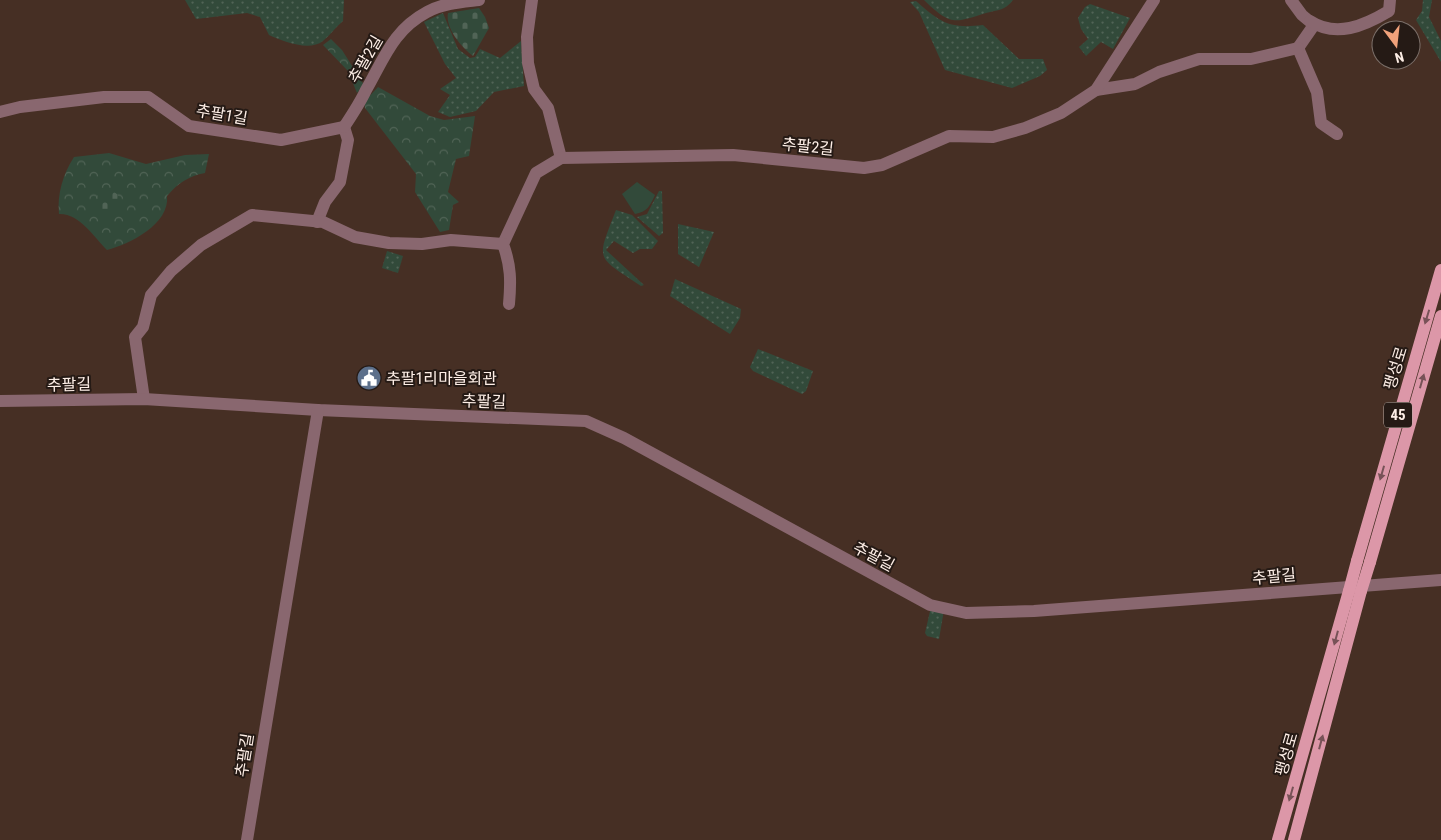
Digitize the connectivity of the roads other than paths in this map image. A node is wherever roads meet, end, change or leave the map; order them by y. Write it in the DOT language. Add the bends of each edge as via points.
graph roads {
  1 [pos="480,0"];
  2 [pos="532,0"];
  3 [pos="1154,0"];
  4 [pos="1291,0"];
  5 [pos="1390,0"];
  6 [pos="451,2"];
  7 [pos="1310,22"];
  8 [pos="1298,48"];
  9 [pos="1096,90"];
  10 [pos="0,112"];
  11 [pos="344,127"];
  12 [pos="1338,134"];
  13 [pos="561,158"];
  14 [pos="317,222"];
  15 [pos="503,244"];
  16 [pos="1441,270"];
  17 [pos="509,304"];
  18 [pos="1441,316"];
  19 [pos="144,399"];
  20 [pos="0,401"];
  21 [pos="318,410"];
  22 [pos="1364,562"];
  23 [pos="1441,580"];
  24 [pos="1355,591"];
  25 [pos="247,840"];
  26 [pos="1278,840"];
  27 [pos="1294,840"];
  1 -- 6 [label="street, 추팔2길"];
  2 -- 13 [label="street" via="527,37 528,63 534,89 548,108"];
  3 -- 9 [label="street, 추팔2길"];
  4 -- 7 [label="street"];
  5 -- 7 [label="street" via="1388,11 1368,24 1335,30 1320,28"];
  6 -- 11 [label="street, 추팔2길" via="428,11 404,27 383,55 367,90"];
  7 -- 8 [label="street" via="1314,26"];
  8 -- 9 [label="street" via="1251,59 1199,58 1135,84"];
  8 -- 12 [label="street" via="1317,92 1321,123"];
  9 -- 13 [label="street, 추팔2길" via="1061,113 1025,128 993,137 949,136 882,165 864,168 734,155"];
  10 -- 11 [label="street, 추팔1길" via="104,96 148,97 189,126 280,140"];
  11 -- 14 [label="street" via="348,140 340,182 324,202"];
  13 -- 15 [label="street, 추팔2길" via="536,173"];
  14 -- 15 [label="street" via="355,238 389,243 422,244 451,240"];
  14 -- 19 [label="street" via="252,215 201,245 171,271 151,295 142,327 135,336"];
  15 -- 17 [label="street" via="512,278"];
  16 -- 22 [label="main road, 팽성로 / 45, one-way"];
  22 -- 18 [label="main road, 팽성로 / 45, one-way"];
  19 -- 20 [label="street, 추팔길"];
  19 -- 21 [label="street, 추팔길"];
  21 -- 23 [label="street, 추팔길" via="586,421 624,438 930,605 966,614"];
  21 -- 25 [label="street, 추팔길"];
  22 -- 24 [label="main road, 45, bridge"];
  24 -- 26 [label="main road, 팽성로 / 45, one-way"];
  27 -- 24 [label="main road, 팽성로 / 45, one-way"];
}
